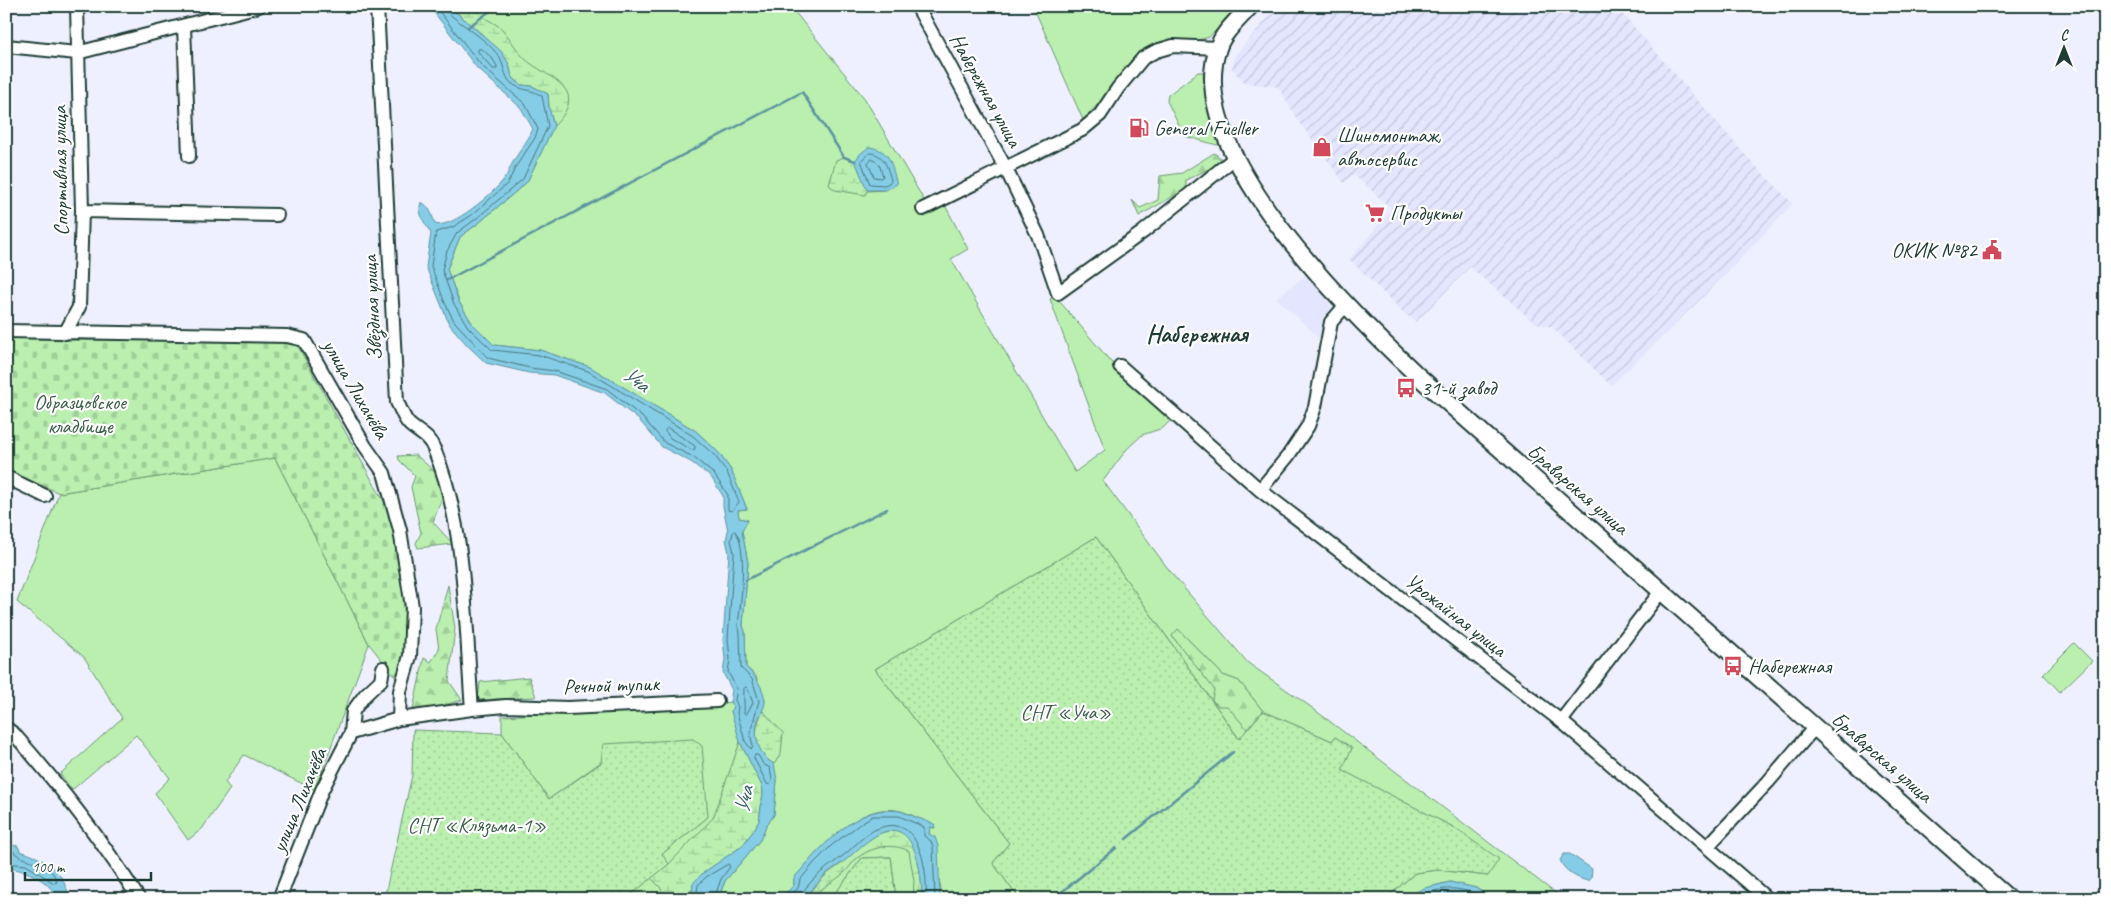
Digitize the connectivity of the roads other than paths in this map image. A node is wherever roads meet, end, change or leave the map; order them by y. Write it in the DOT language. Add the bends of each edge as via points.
graph roads {
  1 [pos="77,6"];
  2 [pos="258,6"];
  3 [pos="377,6"];
  4 [pos="917,6"];
  5 [pos="1250,6"];
  6 [pos="184,26"];
  7 [pos="6,46"];
  8 [pos="1218,48"];
  9 [pos="77,53"];
  10 [pos="189,156"];
  11 [pos="1236,157"];
  12 [pos="1005,167"];
  13 [pos="923,209"];
  14 [pos="82,211"];
  15 [pos="277,215"];
  16 [pos="1346,305"];
  17 [pos="6,331"];
  18 [pos="65,333"];
  19 [pos="1120,366"];
  20 [pos="6,478"];
  21 [pos="1260,490"];
  22 [pos="45,496"];
  23 [pos="1662,590"];
  24 [pos="382,668"];
  25 [pos="717,700"];
  26 [pos="472,709"];
  27 [pos="399,719"];
  28 [pos="1561,721"];
  29 [pos="1815,727"];
  30 [pos="6,728"];
  31 [pos="351,733"];
  32 [pos="1708,846"];
  33 [pos="1764,897"];
  34 [pos="139,899"];
  35 [pos="279,899"];
  36 [pos="2009,899"];
  1 -- 9 [label="street, Спортивная улица"];
  2 -- 6 [label="street"];
  3 -- 26 [label="street, Звёздная улица" via="397,402 409,425 422,432 434,446 452,502"];
  4 -- 12 [label="street, Набережная улица"];
  5 -- 8 [label="main road" via="1226,33"];
  6 -- 9 [label="street"];
  6 -- 10 [label="street"];
  7 -- 9 [label="street"];
  8 -- 11 [label="main road, Браварская улица" via="1213,88 1222,123"];
  8 -- 12 [label="street" via="1173,46 1156,51 1144,58 1100,115 1082,130"];
  9 -- 14 [label="street, Спортивная улица"];
  11 -- 12 [label="street" via="1143,232 1058,293 1038,235"];
  11 -- 16 [label="main road, Браварская улица" via="1277,223"];
  12 -- 13 [label="street"];
  14 -- 15 [label="street"];
  14 -- 18 [label="street, Спортивная улица" via="79,307"];
  16 -- 21 [label="street" via="1331,322 1315,407 1308,426"];
  16 -- 23 [label="main road, Браварская улица" via="1418,376"];
  17 -- 18 [label="street, улица Лихачёва"];
  18 -- 27 [label="street, улица Лихачёва" via="287,336 304,340 384,473 400,530 412,607 410,656 400,691"];
  19 -- 21 [label="street, Урожайная улица"];
  20 -- 22 [label="street"];
  21 -- 28 [label="street, Урожайная улица"];
  23 -- 28 [label="street"];
  23 -- 29 [label="main road, Браварская улица"];
  24 -- 31 [label="street, улица Лихачёва" via="380,680 353,711"];
  25 -- 26 [label="street, Речной тупик" via="568,708 506,706"];
  26 -- 27 [label="street, Речной тупик"];
  27 -- 31 [label="street, Речной тупик"];
  28 -- 32 [label="street, Урожайная улица"];
  29 -- 32 [label="street"];
  29 -- 36 [label="main road, Браварская улица"];
  30 -- 34 [label="street" via="58,786 116,862"];
  31 -- 35 [label="street, улица Лихачёва" via="322,790"];
  32 -- 33 [label="street, Урожайная улица"];
}
